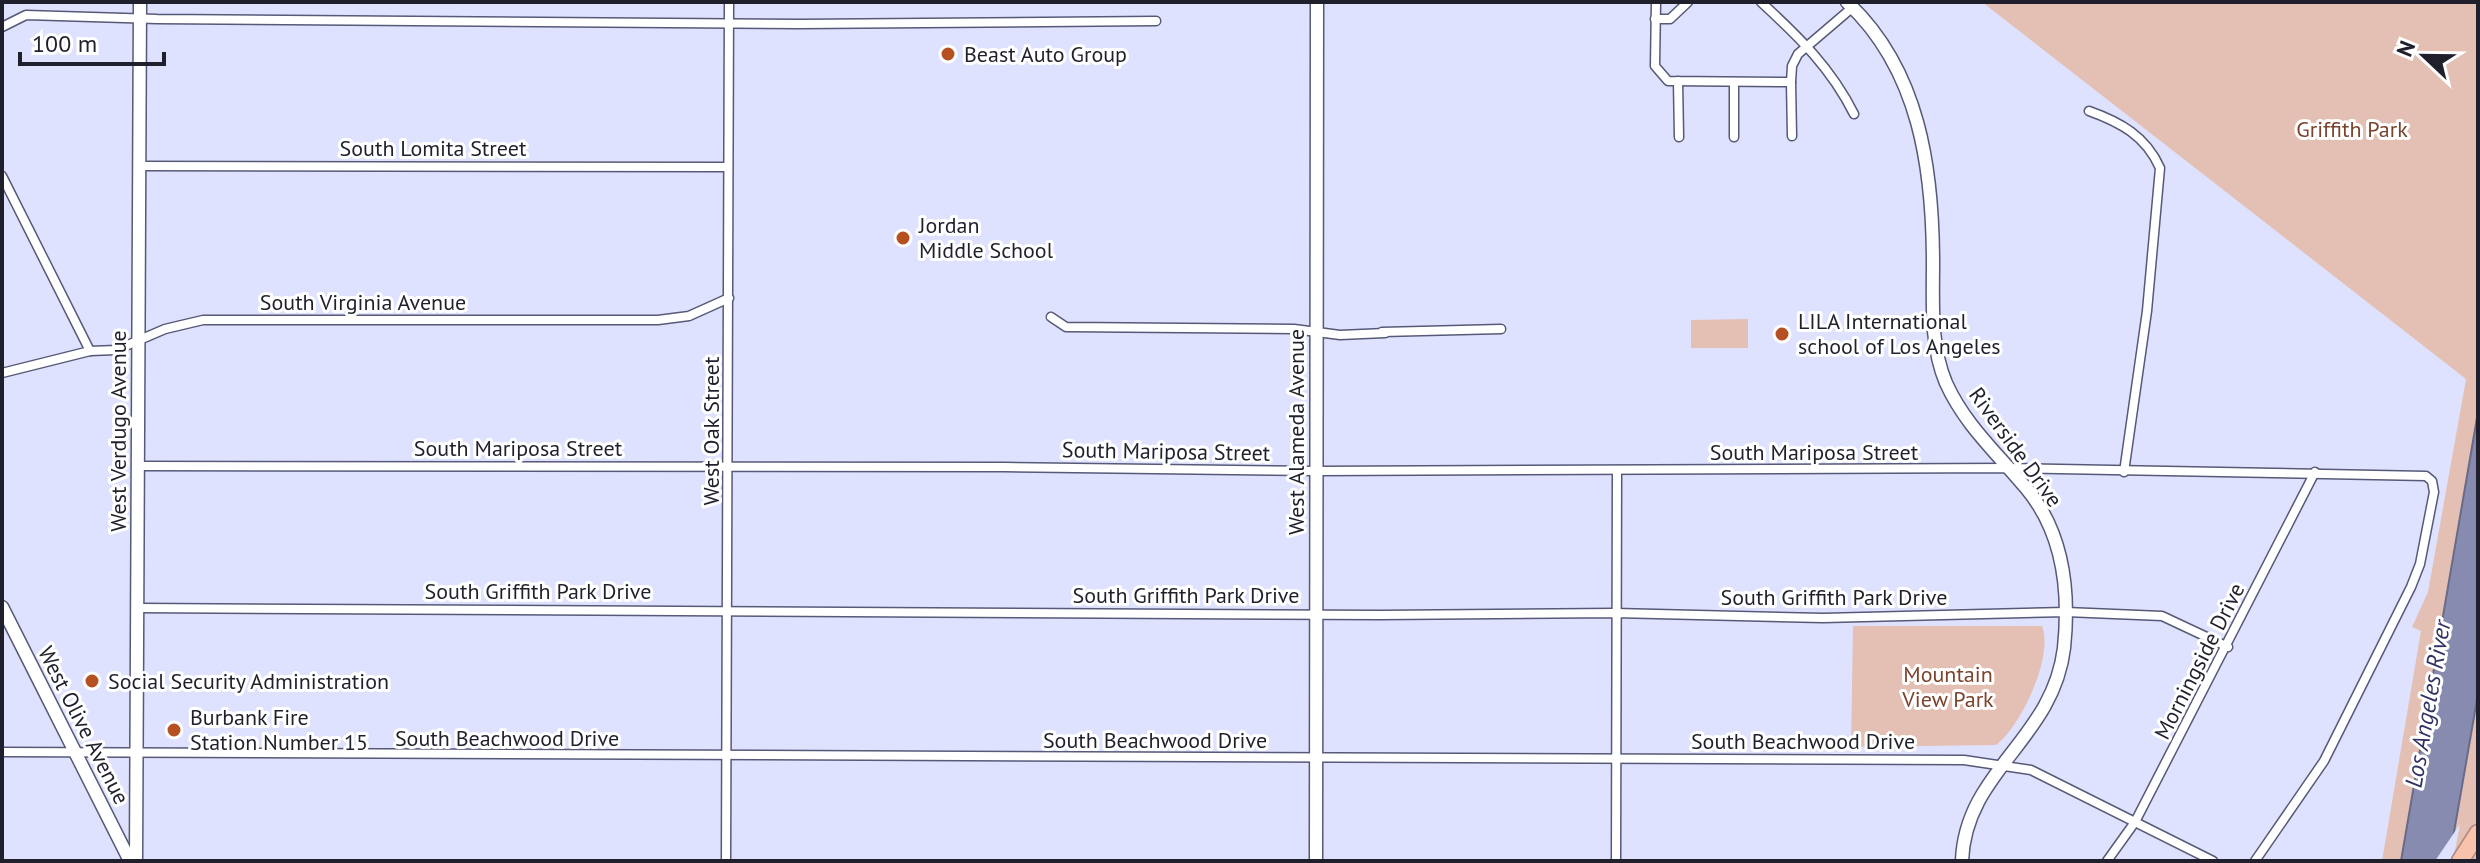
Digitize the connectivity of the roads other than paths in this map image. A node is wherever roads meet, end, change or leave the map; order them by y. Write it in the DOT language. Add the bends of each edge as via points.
graph roads {
  1 [pos="140,2"];
  2 [pos="729,2"];
  3 [pos="1317,2"];
  4 [pos="1656,2"];
  5 [pos="1688,2"];
  6 [pos="1761,2"];
  7 [pos="1850,4"];
  8 [pos="139,17"];
  9 [pos="1655,19"];
  10 [pos="1156,21"];
  11 [pos="729,22"];
  12 [pos="2,27"];
  13 [pos="1808,45"];
  14 [pos="1678,81"];
  15 [pos="1734,82"];
  16 [pos="1791,82"];
  17 [pos="2089,111"];
  18 [pos="1854,114"];
  19 [pos="1792,136"];
  20 [pos="1679,137"];
  21 [pos="1734,137"];
  22 [pos="139,166"];
  23 [pos="727,167"];
  24 [pos="2,176"];
  25 [pos="729,298"];
  26 [pos="1051,317"];
  27 [pos="1501,329"];
  28 [pos="1316,331"];
  29 [pos="138,341"];
  30 [pos="90,351"];
  31 [pos="2,373"];
  32 [pos="138,466"];
  33 [pos="729,466"];
  34 [pos="2007,468"];
  35 [pos="1617,470"];
  36 [pos="1317,471"];
  37 [pos="2124,472"];
  38 [pos="2315,472"];
  39 [pos="2,607"];
  40 [pos="137,608"];
  41 [pos="728,610"];
  42 [pos="2066,612"];
  43 [pos="1615,613"];
  44 [pos="1316,615"];
  45 [pos="2228,647"];
  46 [pos="2,752"];
  47 [pos="136,752"];
  48 [pos="75,753"];
  49 [pos="727,757"];
  50 [pos="1316,759"];
  51 [pos="1616,759"];
  52 [pos="2002,765"];
  53 [pos="2135,822"];
  54 [pos="2478,833"];
  55 [pos="2478,849"];
  56 [pos="130,861"];
  57 [pos="136,861"];
  58 [pos="726,861"];
  59 [pos="1316,861"];
  60 [pos="1616,861"];
  61 [pos="1962,861"];
  62 [pos="2107,861"];
  63 [pos="2213,861"];
  64 [pos="2255,861"];
  65 [pos="2460,861"];
  66 [pos="2470,861"];
  1 -- 8 [label="main road, West Verdugo Avenue"];
  2 -- 11 [label="street, West Oak Street"];
  3 -- 28 [label="main road, West Alameda Avenue"];
  4 -- 9 [label="street"];
  5 -- 9 [label="street" via="1670,19"];
  6 -- 13 [label="street"];
  7 -- 13 [label="street"];
  7 -- 34 [label="main road, Riverside Drive" via="1899,75 1921,132 1931,180 1933,325 1942,369 1964,416"];
  8 -- 11 [label="street"];
  8 -- 12 [label="street" via="26,15"];
  8 -- 22 [label="main road, West Verdugo Avenue"];
  9 -- 14 [label="street" via="1655,66 1660,76"];
  10 -- 11 [label="street"];
  11 -- 23 [label="street, West Oak Street"];
  13 -- 16 [label="street" via="1794,60"];
  13 -- 18 [label="street" via="1837,81"];
  14 -- 15 [label="street"];
  14 -- 20 [label="street"];
  15 -- 16 [label="street"];
  15 -- 21 [label="street"];
  16 -- 19 [label="street"];
  17 -- 37 [label="street" via="2119,122 2142,140 2160,168 2149,295"];
  22 -- 23 [label="street, South Lomita Street"];
  22 -- 29 [label="main road, West Verdugo Avenue"];
  23 -- 25 [label="street, West Oak Street"];
  24 -- 30 [label="street"];
  25 -- 29 [label="street, South Virginia Avenue" via="689,316 658,320 203,320"];
  25 -- 33 [label="street, West Oak Street"];
  26 -- 28 [label="street" via="1066,327"];
  27 -- 28 [label="street"];
  28 -- 36 [label="main road, West Alameda Avenue"];
  29 -- 30 [label="street, South Virginia Avenue" via="116,350"];
  29 -- 32 [label="main road, West Verdugo Avenue"];
  30 -- 31 [label="street, South Virginia Avenue"];
  32 -- 33 [label="street, South Mariposa Street"];
  32 -- 40 [label="main road, West Verdugo Avenue"];
  33 -- 36 [label="street, South Mariposa Street"];
  33 -- 41 [label="street, West Oak Street"];
  34 -- 35 [label="street, South Mariposa Street"];
  34 -- 37 [label="street, South Mariposa Street"];
  34 -- 42 [label="main road, Riverside Drive" via="2039,506 2059,546"];
  35 -- 36 [label="street, South Mariposa Street"];
  35 -- 43 [label="street"];
  36 -- 44 [label="main road, West Alameda Avenue"];
  37 -- 38 [label="street, South Mariposa Street"];
  38 -- 45 [label="street, Morningside Drive"];
  38 -- 64 [label="street, South Mariposa Street" via="2419,475 2432,481 2434,492 2411,587 2324,761"];
  39 -- 48 [label="main road, West Olive Avenue"];
  40 -- 41 [label="street, South Griffith Park Drive"];
  40 -- 47 [label="main road, West Verdugo Avenue"];
  41 -- 44 [label="street, South Griffith Park Drive"];
  41 -- 49 [label="street, West Oak Street"];
  42 -- 43 [label="street, South Griffith Park Drive" via="1823,618"];
  42 -- 45 [label="street, South Griffith Park Drive" via="2162,616"];
  42 -- 52 [label="main road, Riverside Drive" via="2055,684 2034,726"];
  43 -- 44 [label="street, South Griffith Park Drive"];
  43 -- 51 [label="street"];
  44 -- 50 [label="main road, West Alameda Avenue"];
  45 -- 53 [label="street, Morningside Drive"];
  46 -- 48 [label="street, South Beachwood Drive"];
  47 -- 48 [label="street, South Beachwood Drive"];
  47 -- 49 [label="street, South Beachwood Drive"];
  47 -- 57 [label="main road, West Verdugo Avenue"];
  48 -- 56 [label="main road, West Olive Avenue"];
  49 -- 50 [label="street, South Beachwood Drive"];
  49 -- 58 [label="street, West Oak Street"];
  50 -- 51 [label="street, South Beachwood Drive"];
  50 -- 59 [label="main road, West Alameda Avenue"];
  51 -- 52 [label="street, South Beachwood Drive" via="1964,760"];
  51 -- 60 [label="street"];
  52 -- 53 [label="street, South Beachwood Drive" via="2031,770"];
  52 -- 61 [label="main road, Riverside Drive" via="1971,812"];
  53 -- 62 [label="street, Morningside Drive"];
  53 -- 63 [label="street, South Beachwood Drive"];
  54 -- 65 [label="highway"];
  55 -- 66 [label="highway"];
}
